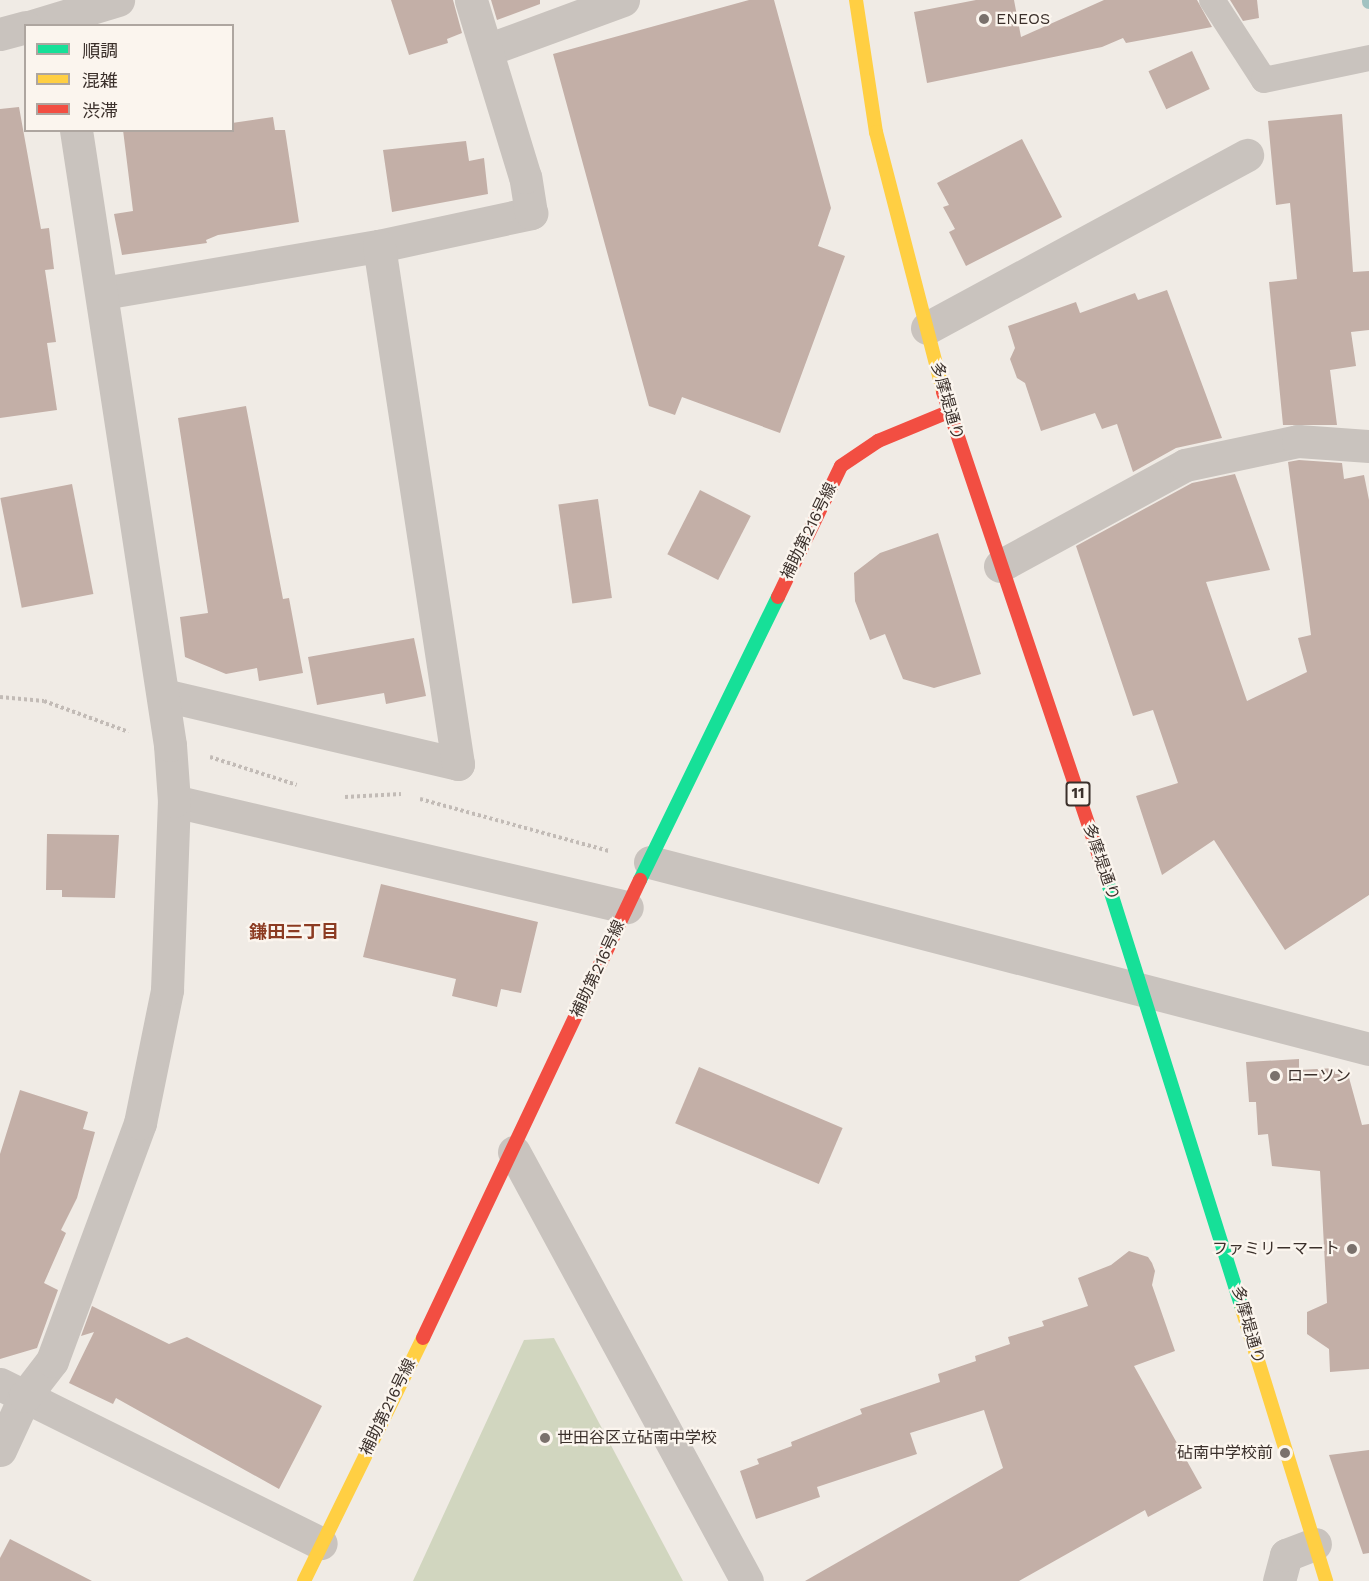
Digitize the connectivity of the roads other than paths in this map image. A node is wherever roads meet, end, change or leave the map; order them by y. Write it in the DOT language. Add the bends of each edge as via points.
graph roads {
  1 [pos="118,0"];
  2 [pos="471,0"];
  3 [pos="623,0"];
  4 [pos="856,0"];
  5 [pos="1212,0"];
  6 [pos="49,23"];
  7 [pos="24,28"];
  8 [pos="0,34"];
  9 [pos="487,50"];
  10 [pos="1360,60"];
  11 [pos="76,132"];
  12 [pos="1247,155"];
  13 [pos="379,246"];
  14 [pos="103,293"];
  15 [pos="927,327"];
  16 [pos="948,412"];
  17 [pos="1369,446"];
  18 [pos="1000,566"];
  19 [pos="164,695"];
  20 [pos="174,801"];
  21 [pos="650,862"];
  22 [pos="627,907"];
  23 [pos="1144,991"];
  24 [pos="1369,1049"];
  25 [pos="514,1152"];
  26 [pos="12,1390"];
  27 [pos="0,1450"];
  28 [pos="321,1543"];
  29 [pos="1315,1544"];
  30 [pos="304,1581"];
  31 [pos="747,1581"];
  32 [pos="1279,1581"];
  33 [pos="1326,1581"];
  1 -- 6 [label="street"];
  2 -- 9 [label="street"];
  3 -- 9 [label="street"];
  4 -- 15 [label="main road, 多摩堤通り / 11" via="876,132"];
  5 -- 10 [label="lane" via="1264,80"];
  7 -- 8 [label="street"];
  9 -- 13 [label="street" via="525,177 531,213"];
  11 -- 14 [label="street"];
  12 -- 15 [label="street"];
  13 -- 14 [label="street"];
  13 -- 19 [label="street" via="458,764"];
  14 -- 19 [label="street"];
  15 -- 16 [label="main road, 多摩堤通り / 11"];
  16 -- 18 [label="main road, 多摩堤通り / 11"];
  16 -- 21 [label="main road, 補助第216号線" via="878,441 841,466"];
  17 -- 18 [label="street" via="1298,441 1185,465"];
  18 -- 23 [label="main road, 多摩堤通り / 11"];
  19 -- 20 [label="street"];
  20 -- 22 [label="street"];
  20 -- 26 [label="street" via="167,990 140,1123 52,1361"];
  21 -- 22 [label="main road, 補助第216号線"];
  21 -- 23 [label="street"];
  22 -- 25 [label="main road, 補助第216号線"];
  23 -- 24 [label="street"];
  23 -- 29 [label="main road, 多摩堤通り / 11"];
  25 -- 28 [label="main road, 補助第216号線"];
  25 -- 31 [label="street"];
  26 -- 27 [label="street"];
  26 -- 28 [label="street"];
  28 -- 30 [label="main road, 補助第216号線"];
  29 -- 32 [label="street" via="1286,1555"];
  29 -- 33 [label="main road, 多摩堤通り / 11"];
}
